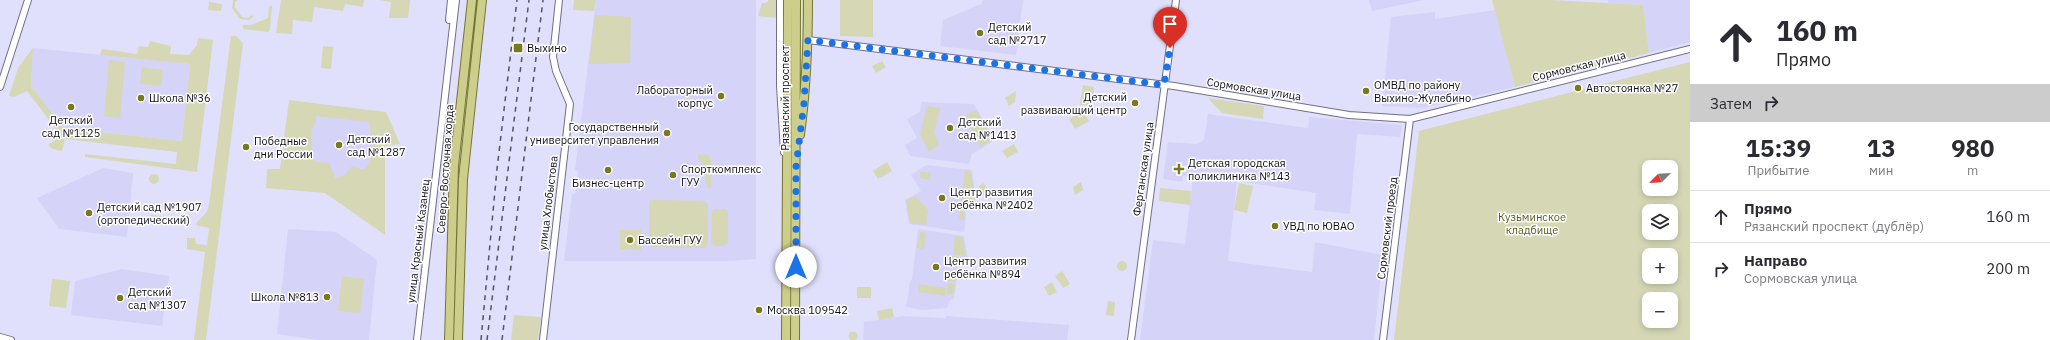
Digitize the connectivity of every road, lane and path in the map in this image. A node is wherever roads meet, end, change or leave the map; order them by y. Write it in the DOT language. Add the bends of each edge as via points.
graph roads {
  1 [pos="28,0"];
  2 [pos="451,0"];
  3 [pos="456,0"];
  4 [pos="472,0"];
  5 [pos="482,0"];
  6 [pos="559,0"];
  7 [pos="780,0"];
  8 [pos="788,0"];
  9 [pos="796,0"];
  10 [pos="808,0"];
  11 [pos="1176,0"];
  12 [pos="808,40"];
  13 [pos="1690,49"];
  14 [pos="1164,85"];
  15 [pos="0,87"];
  16 [pos="1410,119"];
  17 [pos="439,145"];
  18 [pos="796,167"];
  19 [pos="788,207"];
  20 [pos="0,337"];
  21 [pos="11,340"];
  22 [pos="417,340"];
  23 [pos="449,340"];
  24 [pos="458,340"];
  25 [pos="543,340"];
  26 [pos="786,340"];
  27 [pos="795,340"];
  28 [pos="1131,340"];
  29 [pos="1383,340"];
  1 -- 15 [label="street"];
  2 -- 17 [label="street, улица Красный Казанец" via="437,135"];
  3 -- 17 [label="street, улица Красный Казанец"];
  4 -- 23 [label="main road, Северо-Восточная хорда" via="454,166"];
  5 -- 24 [label="main road, Северо-Восточная хорда" via="463,179"];
  6 -- 25 [label="street, улица Хлобыстова" via="553,58 570,104"];
  7 -- 19 [label="street" via="780,85"];
  8 -- 19 [label="main road, Рязанский проспект"];
  9 -- 18 [label="main road, Рязанский проспект"];
  10 -- 12 [label="main road"];
  11 -- 14 [label="street, Ферганская улица"];
  12 -- 14 [label="street, Сормовская улица"];
  12 -- 18 [label="main road"];
  13 -- 16 [label="street, Сормовская улица"];
  14 -- 16 [label="street, Сормовская улица" via="1331,113"];
  14 -- 28 [label="street, Ферганская улица"];
  16 -- 29 [label="street, Сормовский проезд"];
  17 -- 22 [label="street, улица Красный Казанец"];
  18 -- 27 [label="main road, Рязанский проспект"];
  19 -- 26 [label="main road, Рязанский проспект"];
  20 -- 21 [label="street"];
}
